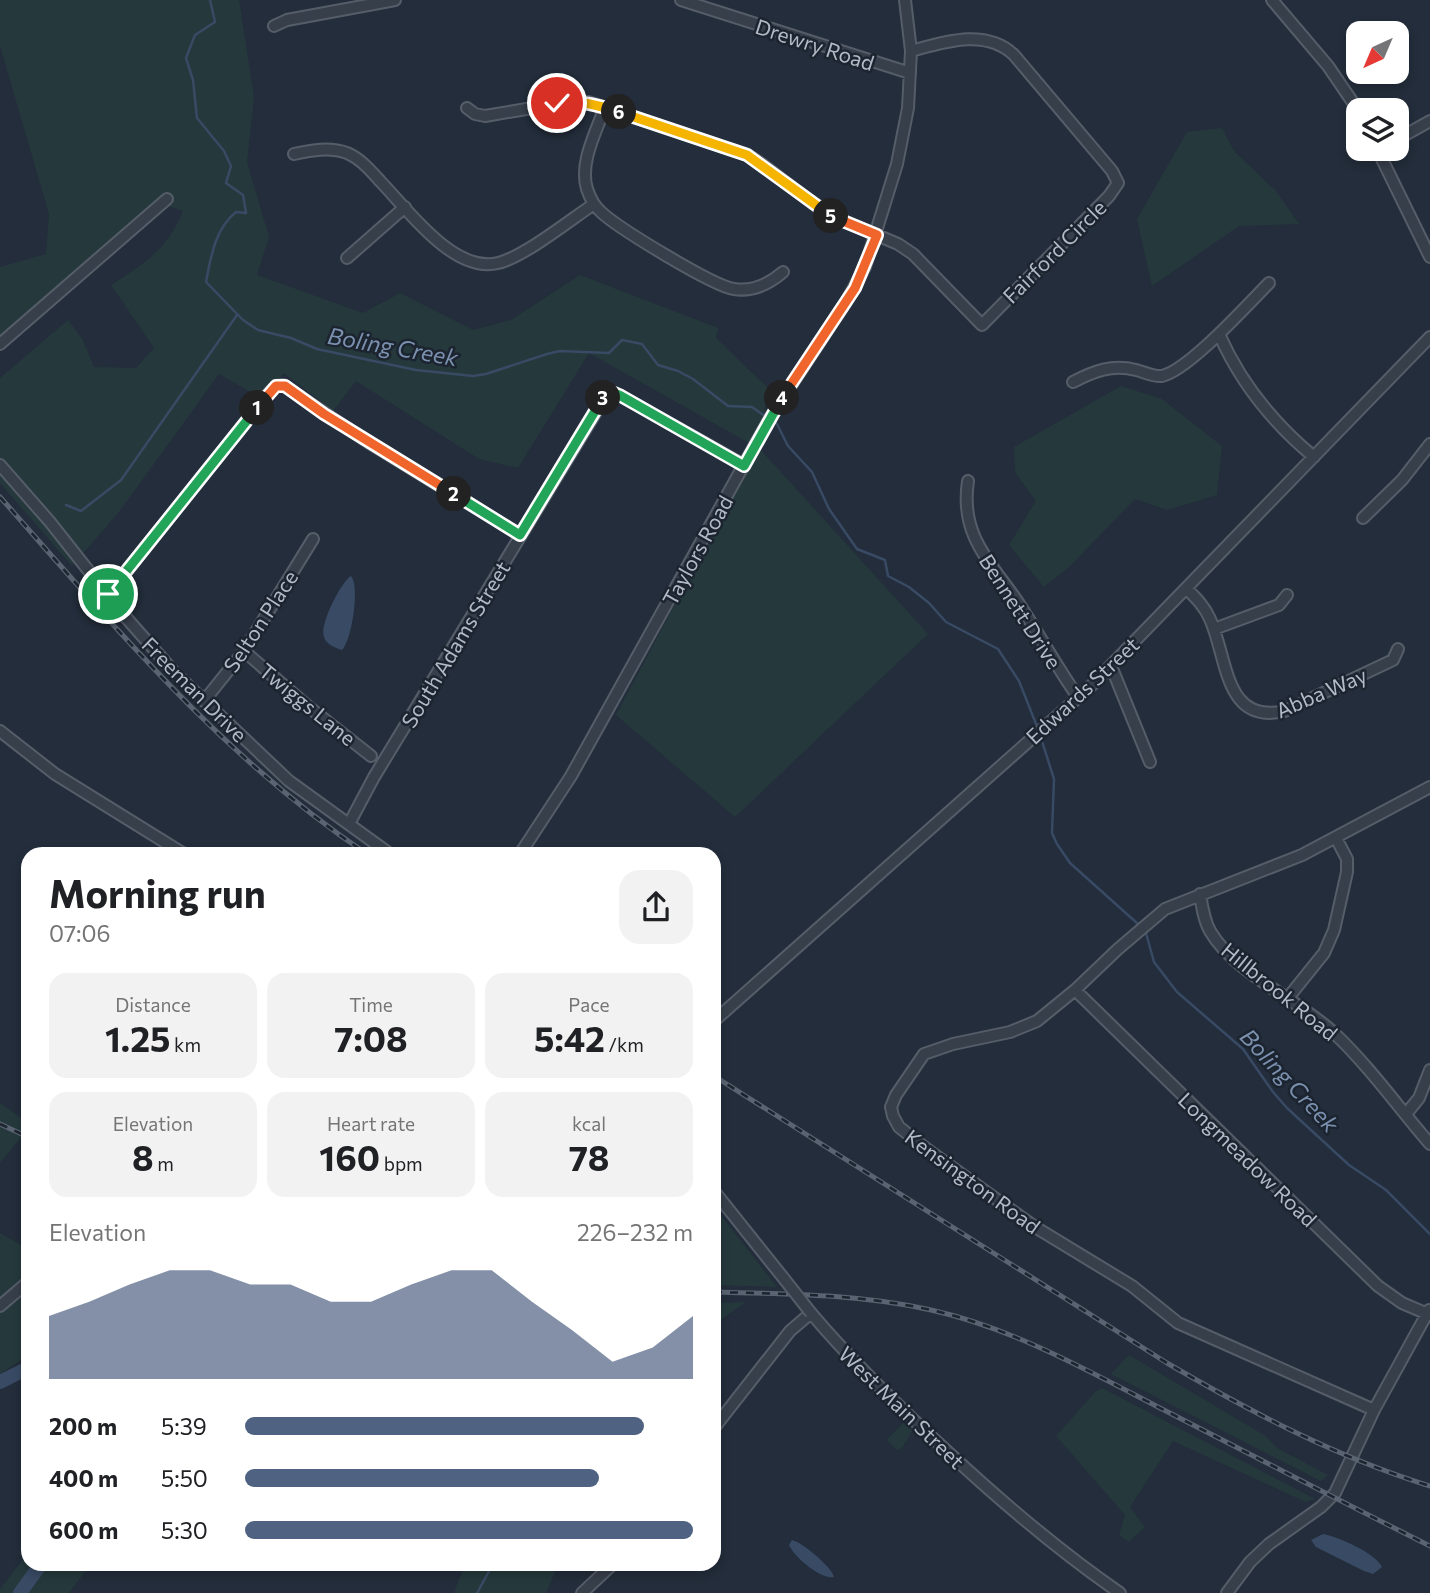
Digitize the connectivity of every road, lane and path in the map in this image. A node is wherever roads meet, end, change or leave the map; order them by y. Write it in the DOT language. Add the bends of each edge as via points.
graph roads {
  1 [pos="395,0"];
  2 [pos="681,0"];
  3 [pos="905,0"];
  4 [pos="1272,0"];
  5 [pos="357,4"];
  6 [pos="717,6"];
  7 [pos="274,26"];
  8 [pos="911,51"];
  9 [pos="910,73"];
  10 [pos="1351,98"];
  11 [pos="605,107"];
  12 [pos="467,108"];
  13 [pos="1430,121"];
  14 [pos="1409,133"];
  15 [pos="295,154"];
  16 [pos="1384,161"];
  17 [pos="167,199"];
  18 [pos="594,204"];
  19 [pos="405,207"];
  20 [pos="877,235"];
  21 [pos="1430,257"];
  22 [pos="347,258"];
  23 [pos="783,272"];
  24 [pos="1269,283"];
  25 [pos="1219,334"];
  26 [pos="1430,337"];
  27 [pos="0,344"];
  28 [pos="1073,382"];
  29 [pos="1430,444"];
  30 [pos="1314,457"];
  31 [pos="0,465"];
  32 [pos="744,466"];
  33 [pos="968,481"];
  34 [pos="1363,518"];
  35 [pos="520,535"];
  36 [pos="313,538"];
  37 [pos="1187,589"];
  38 [pos="108,594"];
  39 [pos="1287,595"];
  40 [pos="1214,629"];
  41 [pos="1398,649"];
  42 [pos="244,651"];
  43 [pos="1111,666"];
  44 [pos="1078,697"];
  45 [pos="204,701"];
  46 [pos="0,731"];
  47 [pos="372,756"];
  48 [pos="1150,762"];
  49 [pos="1430,787"];
  50 [pos="349,824"];
  51 [pos="1336,838"];
  52 [pos="173,847"];
  53 [pos="380,847"];
  54 [pos="525,847"];
  55 [pos="1200,894"];
  56 [pos="1075,990"];
  57 [pos="1287,999"];
  58 [pos="721,1015"];
  59 [pos="1430,1070"];
  60 [pos="1406,1114"];
  61 [pos="1430,1144"];
  62 [pos="721,1200"];
  63 [pos="21,1288"];
  64 [pos="0,1306"];
  65 [pos="810,1313"];
  66 [pos="1429,1313"];
  67 [pos="1374,1410"];
  68 [pos="721,1419"];
  69 [pos="606,1571"];
  70 [pos="582,1593"];
  71 [pos="1120,1593"];
  72 [pos="1227,1593"];
  1 -- 5 [label="street"];
  2 -- 6 [label="street, Drewry Road"];
  3 -- 8 [label="street, Taylors Road"];
  4 -- 10 [label="street"];
  5 -- 7 [label="street"];
  6 -- 9 [label="street, Drewry Road"];
  8 -- 9 [label="street, Taylors Road"];
  8 -- 20 [label="street, Fairford Circle" via="965,39 1002,45 1118,183 982,324 913,254"];
  9 -- 20 [label="street, Taylors Road" via="901,145"];
  11 -- 12 [label="street" via="573,101 485,116"];
  11 -- 18 [label="street" via="586,168"];
  11 -- 20 [label="street" via="747,155 827,214"];
  13 -- 14 [label="street"];
  15 -- 19 [label="street" via="334,150 350,155"];
  16 -- 21 [label="street"];
  17 -- 27 [label="street"];
  18 -- 19 [label="street" via="515,256 485,265 455,256"];
  18 -- 23 [label="street" via="629,232 723,286 754,289"];
  19 -- 22 [label="street"];
  20 -- 32 [label="street, Taylors Road" via="855,288 771,416"];
  24 -- 25 [label="street"];
  25 -- 28 [label="street" via="1162,376 1124,368 1095,370"];
  25 -- 30 [label="street" via="1253,395"];
  26 -- 30 [label="street, Edwards Street"];
  29 -- 34 [label="street"];
  30 -- 37 [label="street, Edwards Street"];
  31 -- 38 [label="street, Freeman Drive"];
  32 -- 35 [label="street, South Adams Street" via="621,396 608,394"];
  32 -- 54 [label="street, Taylors Road" via="571,776"];
  33 -- 44 [label="street, Bennett Drive" via="967,513 981,552 1012,592"];
  35 -- 38 [label="street" via="282,385 269,393"];
  35 -- 50 [label="street, South Adams Street"];
  36 -- 42 [label="street, Selton Place"];
  37 -- 40 [label="street, Abba Way" via="1205,608"];
  37 -- 43 [label="street, Edwards Street"];
  38 -- 45 [label="street, Freeman Drive" via="157,655"];
  39 -- 40 [label="street" via="1279,605"];
  40 -- 41 [label="street, Abba Way" via="1238,699 1258,713 1270,715 1393,660"];
  42 -- 45 [label="street, Selton Place"];
  42 -- 47 [label="street, Twiggs Lane"];
  43 -- 44 [label="street, Edwards Street"];
  43 -- 48 [label="street"];
  44 -- 58 [label="street, Edwards Street"];
  45 -- 50 [label="street, Freeman Drive" via="289,781"];
  46 -- 52 [label="street" via="55,774"];
  49 -- 51 [label="street, Kensington Road"];
  50 -- 53 [label="street, Freeman Drive"];
  51 -- 55 [label="street, Kensington Road" via="1270,869"];
  51 -- 57 [label="street" via="1348,872 1334,930 1324,953"];
  55 -- 56 [label="street, Kensington Road" via="1158,913"];
  55 -- 57 [label="street, Hillbrook Road" via="1206,921 1217,940"];
  56 -- 66 [label="street, Longmeadow Road" via="1378,1286 1402,1303"];
  56 -- 67 [label="street, Kensington Road" via="1025,1027 924,1054 893,1100 899,1127 952,1169 1035,1227 1122,1279 1178,1323"];
  57 -- 60 [label="street, Hillbrook Road" via="1337,1036"];
  59 -- 60 [label="street" via="1419,1098"];
  60 -- 61 [label="street, Hillbrook Road"];
  62 -- 65 [label="street, West Main Street, bridge"];
  63 -- 64 [label="street"];
  65 -- 68 [label="street" via="790,1331"];
  65 -- 71 [label="street, West Main Street" via="872,1382 997,1497"];
  66 -- 67 [label="street"];
  67 -- 72 [label="street" via="1332,1497 1269,1544 1242,1570"];
  69 -- 70 [label="street"];
}
